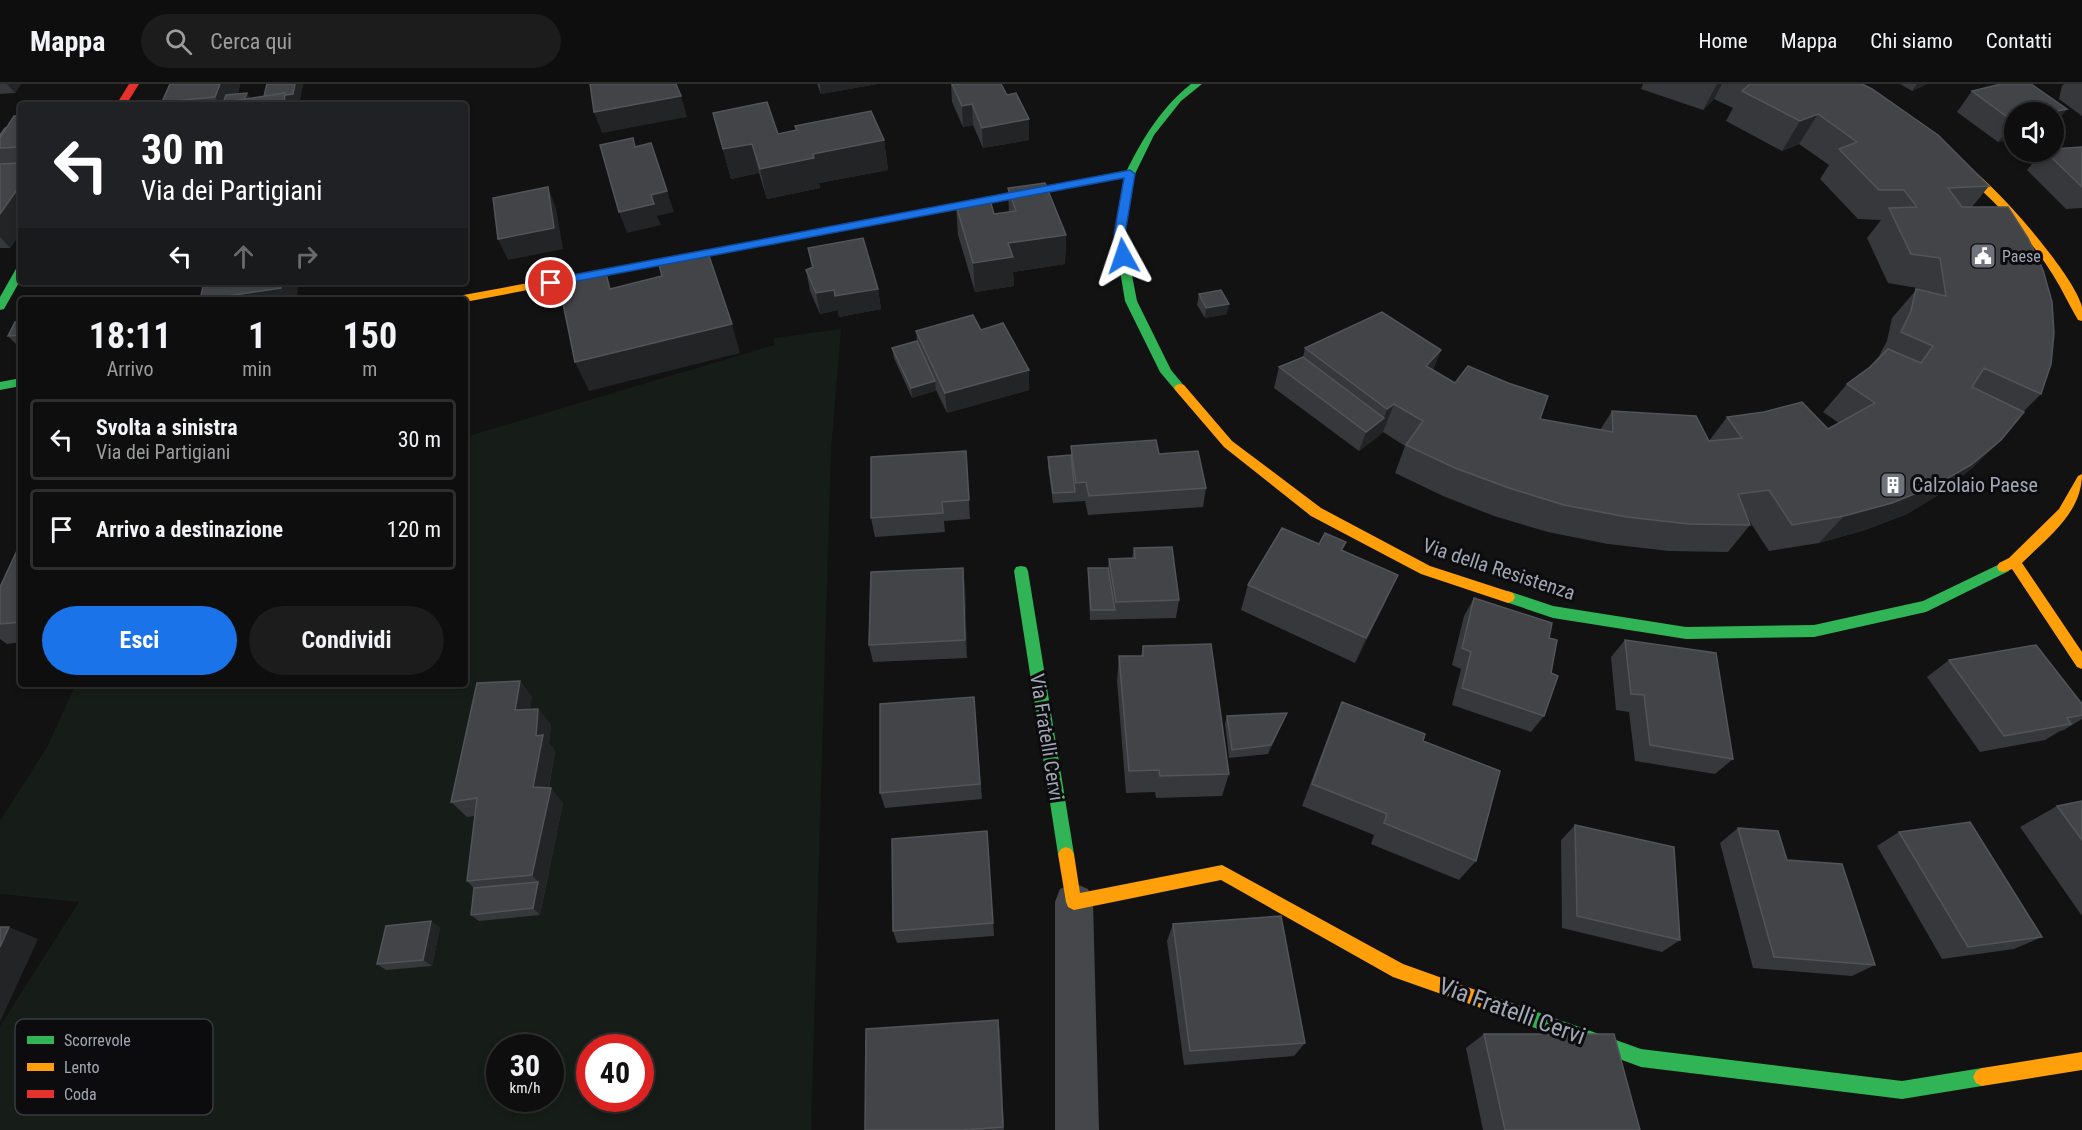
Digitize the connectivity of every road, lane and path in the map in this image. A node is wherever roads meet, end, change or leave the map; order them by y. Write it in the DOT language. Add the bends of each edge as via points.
graph roads {
  1 [pos="134,84"];
  2 [pos="1197,84"];
  3 [pos="123,102"];
  4 [pos="1944,152"];
  5 [pos="1130,174"];
  6 [pos="12,275"];
  7 [pos="468,298"];
  8 [pos="0,306"];
  9 [pos="2082,317"];
  10 [pos="18,383"];
  11 [pos="0,386"];
  12 [pos="2082,479"];
  13 [pos="2014,562"];
  14 [pos="1021,571"];
  15 [pos="2082,663"];
  16 [pos="1074,902"];
  17 [pos="2082,1060"];
  18 [pos="1077,1130"];
  1 -- 3 [label="street"];
  2 -- 5 [label="street, Via della Resistenza" via="1178,99 1150,134"];
  4 -- 9 [label="street" via="1977,177 2027,227 2066,282"];
  5 -- 7 [label="street"];
  5 -- 13 [label="street, Via della Resistenza" via="1119,234 1131,301 1166,372 1228,444 1316,512 1426,570 1553,612 1686,633 1814,631 1926,606"];
  6 -- 8 [label="street"];
  10 -- 11 [label="street"];
  12 -- 13 [label="street, Via della Resistenza" via="2064,513"];
  13 -- 15 [label="street"];
  14 -- 16 [label="street, Via Fratelli Cervi"];
  16 -- 17 [label="street, Via Fratelli Cervi" via="1222,872 1399,971 1641,1058 1902,1090"];
  16 -- 18 [label="street, Via Fratelli Cervi"];
}
